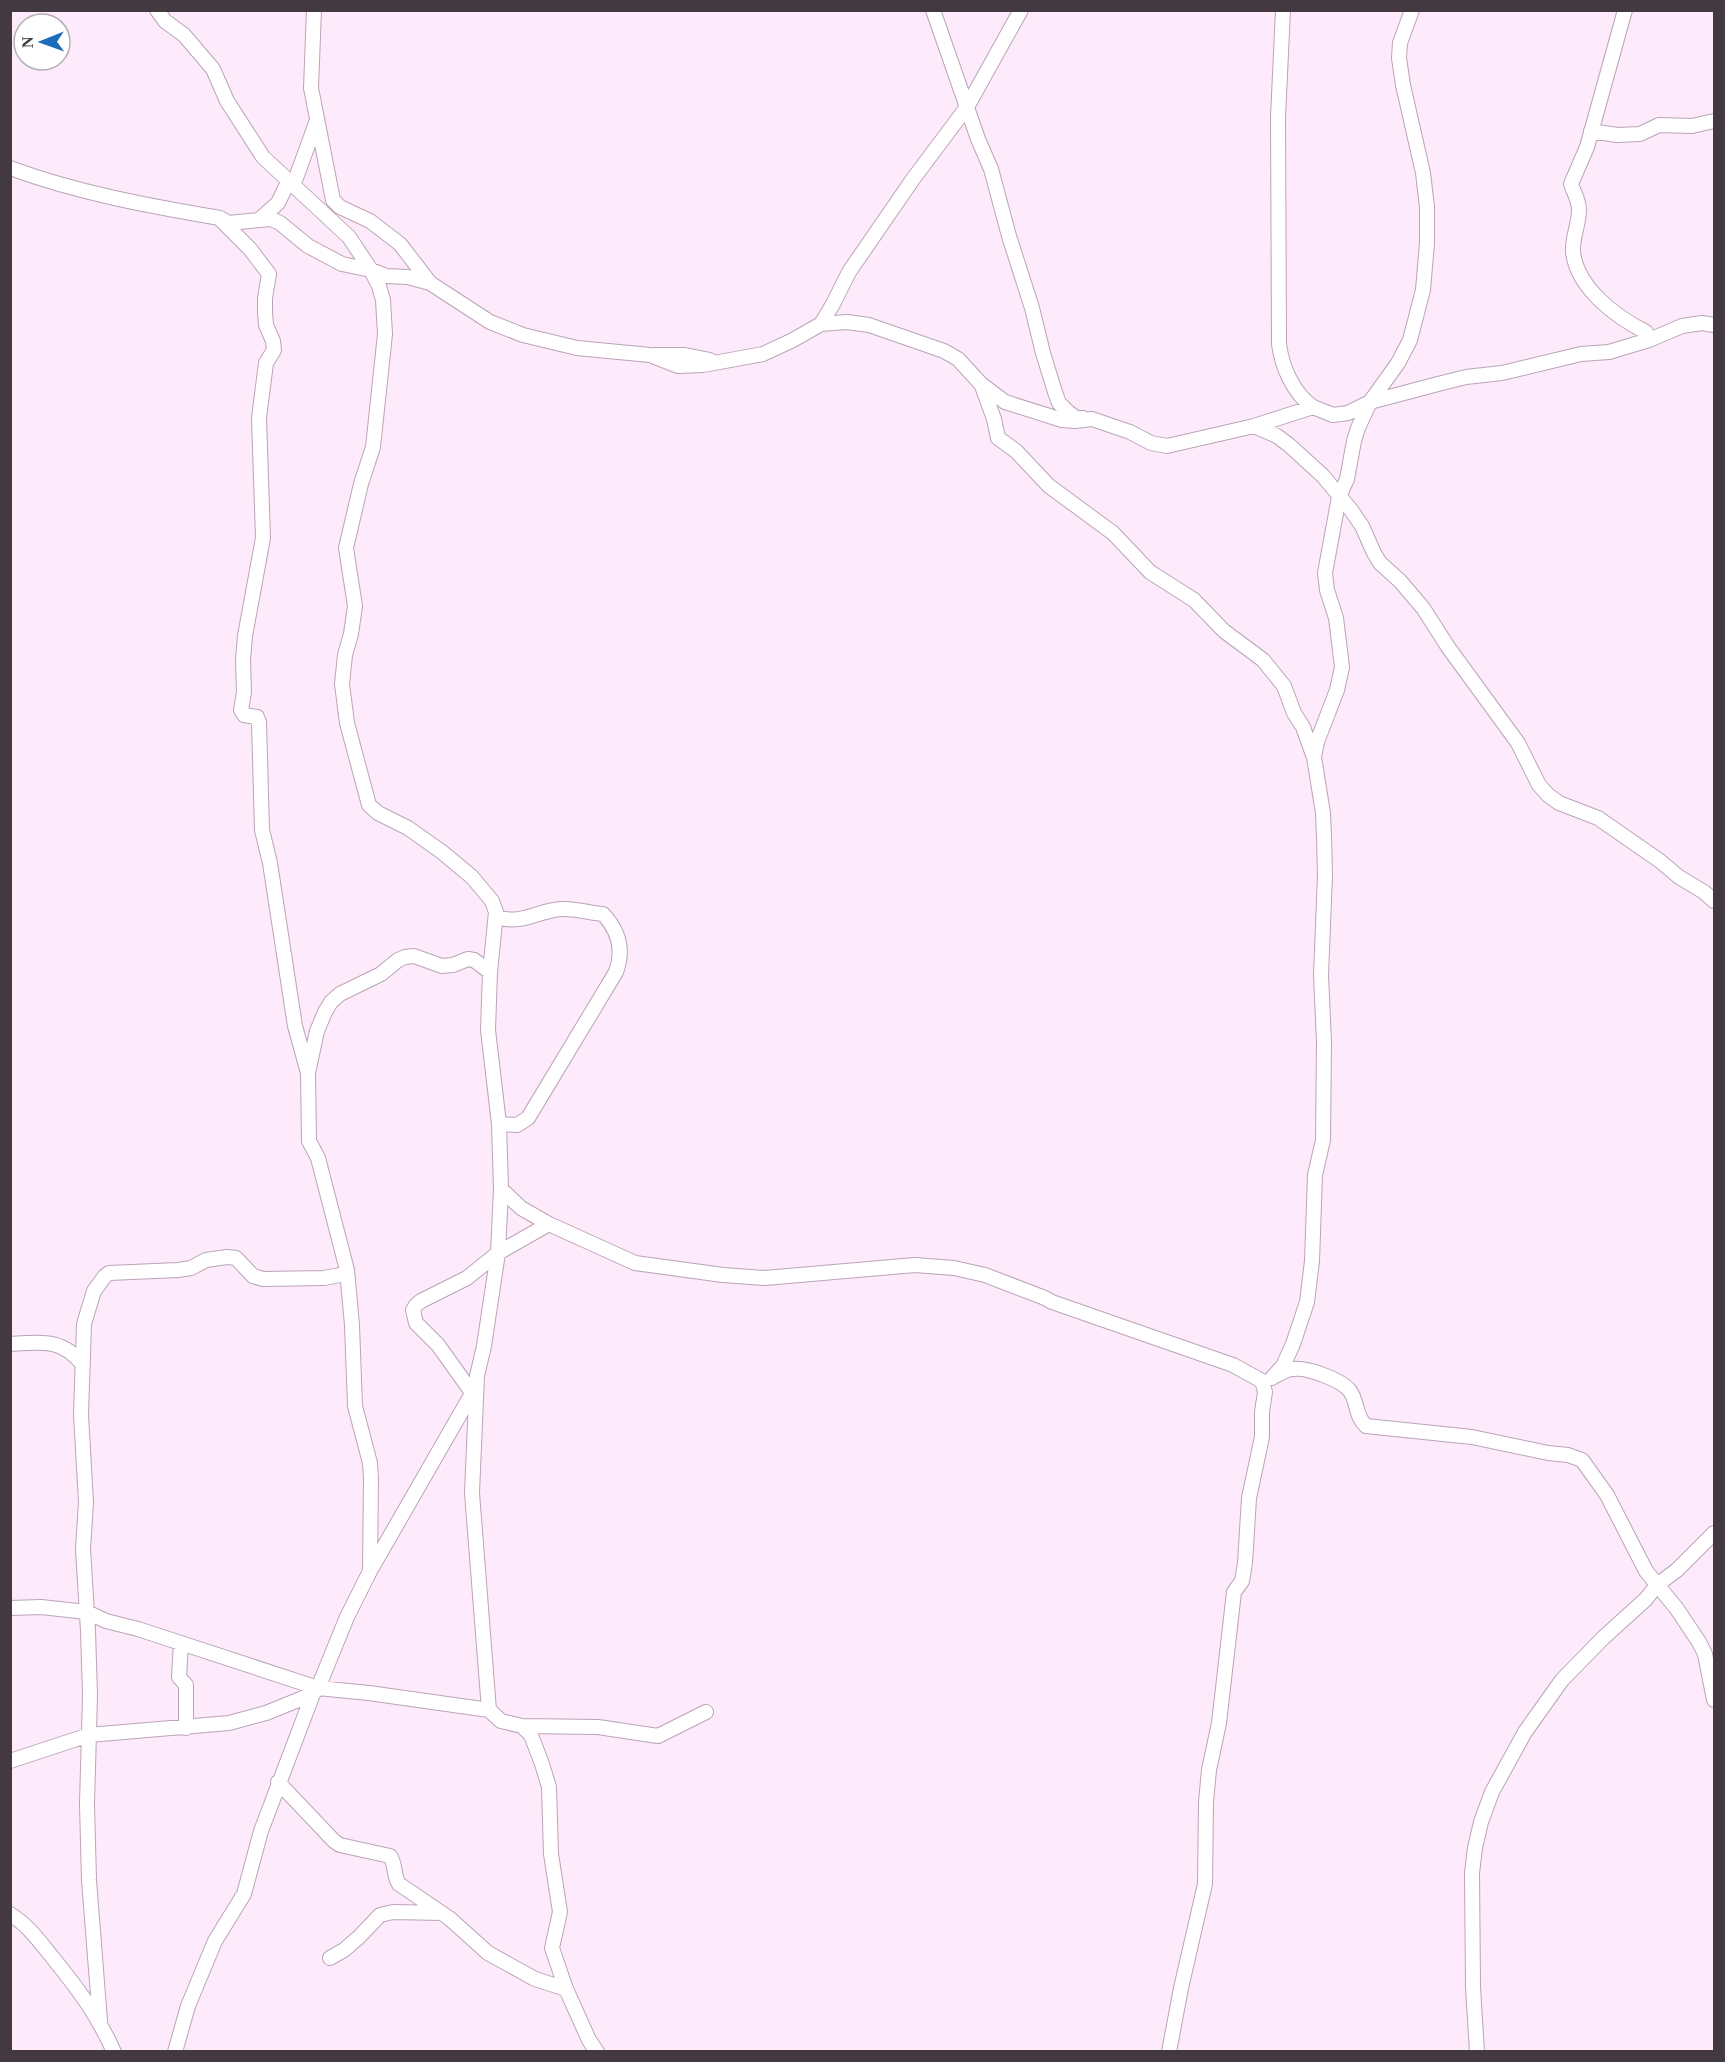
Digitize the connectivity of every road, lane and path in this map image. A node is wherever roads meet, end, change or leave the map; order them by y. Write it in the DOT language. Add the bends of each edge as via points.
graph roads {
  1 [pos="157,10"];
  2 [pos="314,10"];
  3 [pos="933,10"];
  4 [pos="1021,10"];
  5 [pos="1283,10"];
  6 [pos="1412,10"];
  7 [pos="1625,10"];
  8 [pos="967,107"];
  9 [pos="316,121"];
  10 [pos="1714,121"];
  11 [pos="1591,131"];
  12 [pos="10,168"];
  13 [pos="288,182"];
  14 [pos="220,218"];
  15 [pos="260,219"];
  16 [pos="371,270"];
  17 [pos="430,283"];
  18 [pos="821,324"];
  19 [pos="1714,325"];
  20 [pos="1646,332"];
  21 [pos="981,384"];
  22 [pos="1370,402"];
  23 [pos="1059,403"];
  24 [pos="1313,407"];
  25 [pos="1092,419"];
  26 [pos="1062,420"];
  27 [pos="1254,426"];
  28 [pos="1339,497"];
  29 [pos="1314,757"];
  30 [pos="1714,901"];
  31 [pos="496,917"];
  32 [pos="490,972"];
  33 [pos="308,1074"];
  34 [pos="499,1124"];
  35 [pos="501,1190"];
  36 [pos="549,1224"];
  37 [pos="498,1253"];
  38 [pos="347,1270"];
  39 [pos="10,1344"];
  40 [pos="83,1365"];
  41 [pos="477,1376"];
  42 [pos="1267,1379"];
  43 [pos="473,1394"];
  44 [pos="1714,1533"];
  45 [pos="370,1571"];
  46 [pos="1657,1585"];
  47 [pos="10,1608"];
  48 [pos="87,1612"];
  49 [pos="181,1643"];
  50 [pos="315,1691"];
  51 [pos="1714,1700"];
  52 [pos="489,1710"];
  53 [pos="706,1712"];
  54 [pos="522,1726"];
  55 [pos="186,1728"];
  56 [pos="89,1735"];
  57 [pos="10,1761"];
  58 [pos="278,1782"];
  59 [pos="442,1913"];
  60 [pos="10,1914"];
  61 [pos="330,1958"];
  62 [pos="566,1989"];
  63 [pos="100,2021"];
  64 [pos="114,2052"];
  65 [pos="175,2052"];
  66 [pos="597,2052"];
  67 [pos="1169,2052"];
  68 [pos="1477,2052"];
  1 -- 13 [label="street" via="207,60 226,101 263,157"];
  2 -- 9 [label="street" via="310,73"];
  3 -- 8 [label="street"];
  4 -- 8 [label="street"];
  5 -- 24 [label="street" via="1278,117 1280,344 1289,379"];
  6 -- 22 [label="street" via="1399,58 1424,173 1427,243 1423,290 1410,340"];
  7 -- 11 [label="street"];
  8 -- 18 [label="street" via="849,272"];
  8 -- 23 [label="street" via="991,169"];
  9 -- 13 [label="street" via="296,178"];
  9 -- 17 [label="street" via="336,204 370,221 400,244"];
  10 -- 11 [label="street" via="1692,126 1659,125 1640,134"];
  11 -- 20 [label="street" via="1571,184 1579,209 1573,251 1576,263 1590,289 1619,316"];
  12 -- 14 [label="street" via="90,193"];
  13 -- 15 [label="street" via="278,203"];
  13 -- 16 [label="street" via="342,230"];
  14 -- 15 [label="street" via="228,223"];
  14 -- 33 [label="street" via="269,274 265,313 274,350 266,363 259,418 263,538 245,636 241,710 244,715 257,717 259,722 262,831 295,1026"];
  15 -- 16 [label="street" via="280,223 308,246 342,264"];
  16 -- 17 [label="street"];
  16 -- 31 [label="street" via="383,300 385,334 373,447 346,548 355,606 342,684 347,723 369,805 408,828 471,877 492,901"];
  17 -- 18 [label="street" via="490,322 523,335 577,348 650,355 689,367 763,354"];
  18 -- 21 [label="street" via="868,325 944,351"];
  19 -- 22 [label="street" via="1682,326 1618,350 1466,377"];
  21 -- 26 [label="street" via="1005,402"];
  21 -- 29 [label="street" via="998,438 1049,486 1119,539 1150,572 1194,600 1224,631 1268,666 1284,686"];
  22 -- 24 [label="street" via="1348,413 1333,415"];
  22 -- 28 [label="street" via="1354,441 1347,479"];
  23 -- 25 [label="street" via="1076,418"];
  23 -- 26 [label="street"];
  24 -- 27 [label="street"];
  25 -- 26 [label="street"];
  25 -- 27 [label="street" via="1167,446"];
  27 -- 28 [label="street" via="1288,445 1323,476"];
  28 -- 29 [label="street" via="1325,573 1342,667"];
  28 -- 30 [label="street" via="1362,526 1380,564 1423,608 1504,722 1539,785 1559,803 1598,818"];
  29 -- 42 [label="street" via="1324,846 1323,1140 1315,1175 1308,1302 1283,1366"];
  31 -- 32 [label="street"];
  31 -- 34 [label="street" via="524,919 561,909 603,914 615,931 621,951 616,972 528,1118 518,1125"];
  32 -- 33 [label="street" via="468,958 452,966 414,957 398,960 331,1002 317,1030"];
  32 -- 34 [label="street" via="488,1030"];
  33 -- 38 [label="street" via="309,1141 318,1158"];
  34 -- 35 [label="street"];
  35 -- 36 [label="street" via="521,1208"];
  35 -- 37 [label="street"];
  36 -- 37 [label="street"];
  36 -- 42 [label="street" via="635,1263 723,1275 765,1278 915,1265 954,1268 980,1274"];
  37 -- 41 [label="street"];
  37 -- 43 [label="street" via="466,1278 421,1301 413,1310 416,1323 438,1345"];
  38 -- 40 [label="street" via="324,1278 263,1279 253,1276 236,1258 227,1257 178,1270 109,1273 90,1303 84,1324"];
  38 -- 45 [label="street" via="355,1406 370,1463"];
  39 -- 40 [label="street" via="42,1342 60,1346 72,1351"];
  40 -- 48 [label="street"];
  41 -- 43 [label="street"];
  41 -- 52 [label="street" via="472,1493"];
  42 -- 46 [label="street" via="1287,1370 1303,1369 1344,1385 1366,1425 1472,1437 1582,1460 1607,1495"];
  42 -- 67 [label="street" via="1262,1437 1249,1498 1245,1563 1242,1581 1234,1592 1219,1724 1209,1770 1206,1884"];
  43 -- 45 [label="street"];
  44 -- 46 [label="street"];
  45 -- 50 [label="street"];
  46 -- 51 [label="street" via="1700,1642"];
  46 -- 68 [label="street" via="1562,1680 1525,1732 1492,1792 1481,1822 1472,1873"];
  47 -- 48 [label="street"];
  48 -- 49 [label="street"];
  48 -- 56 [label="street"];
  49 -- 50 [label="street"];
  49 -- 55 [label="street" via="179,1677 186,1685"];
  50 -- 52 [label="street" via="369,1693"];
  50 -- 55 [label="street" via="266,1713 229,1723"];
  50 -- 58 [label="street"];
  52 -- 54 [label="street" via="501,1721"];
  53 -- 54 [label="street" via="658,1736 598,1727"];
  54 -- 62 [label="street" via="536,1744 549,1787 551,1854 560,1912 552,1948"];
  55 -- 56 [label="street"];
  56 -- 57 [label="street"];
  56 -- 63 [label="street" via="89,1880"];
  58 -- 59 [label="street" via="340,1845 390,1856 399,1884"];
  58 -- 65 [label="street" via="244,1894 214,1941"];
  59 -- 61 [label="street" via="380,1915 344,1950"];
  59 -- 62 [label="street" via="488,1953 535,1979"];
  60 -- 63 [label="street" via="38,1939"];
  62 -- 66 [label="street"];
  63 -- 64 [label="street"];
}
